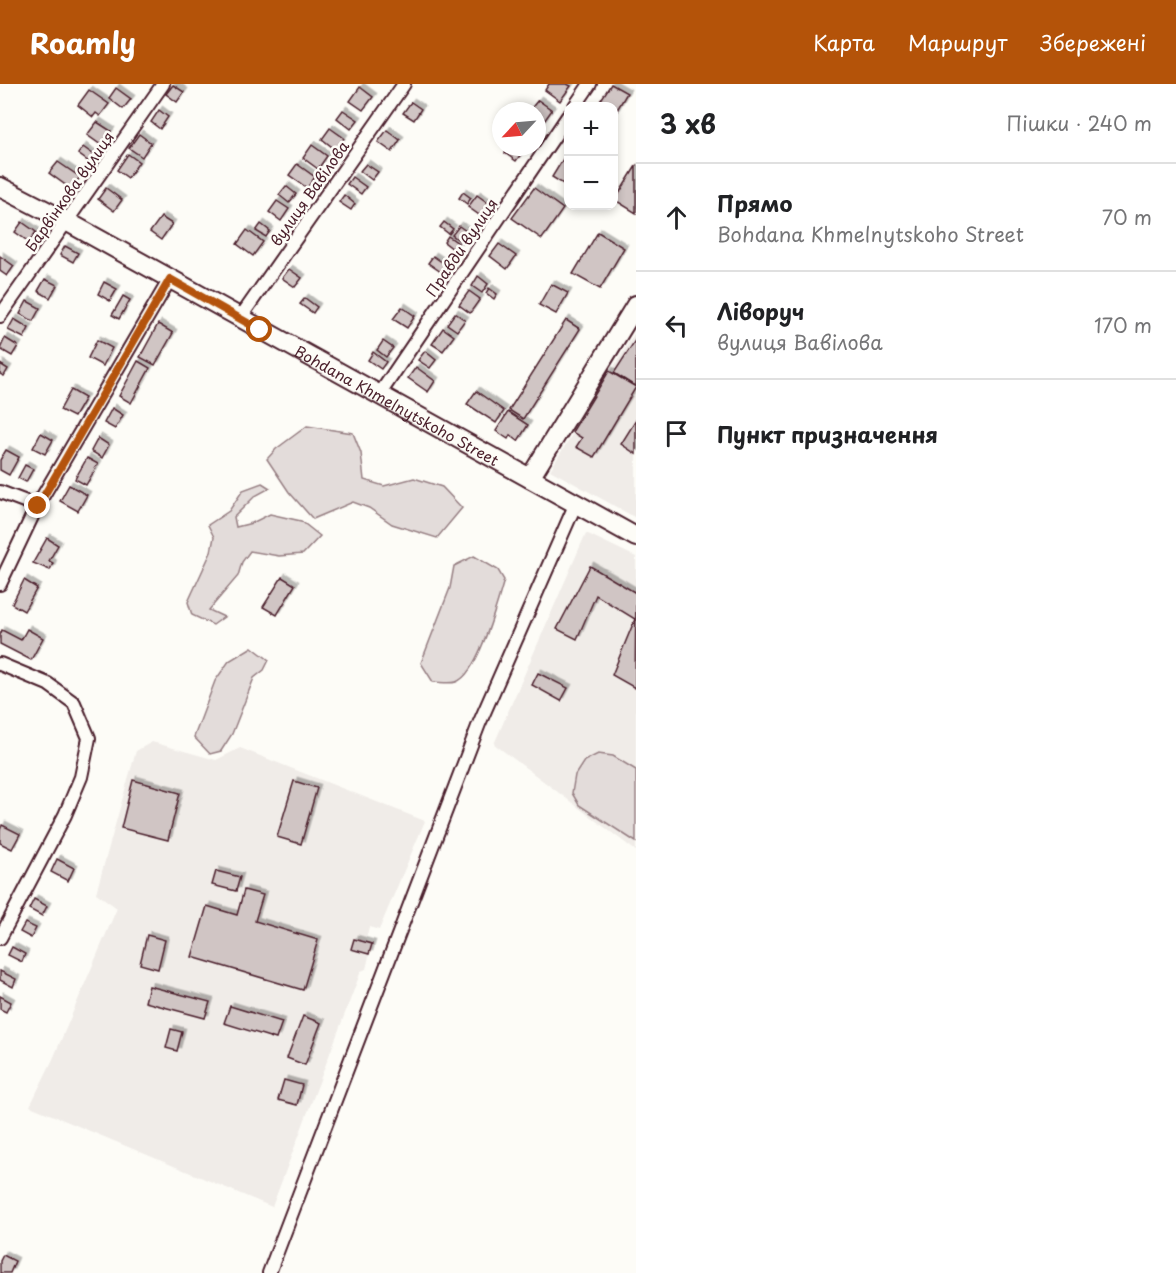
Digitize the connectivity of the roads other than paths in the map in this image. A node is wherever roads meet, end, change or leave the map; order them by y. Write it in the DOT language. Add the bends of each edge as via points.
graph roads {
  1 [pos="163,84"];
  2 [pos="404,84"];
  3 [pos="591,84"];
  4 [pos="578,102"];
  5 [pos="564,122"];
  6 [pos="0,187"];
  7 [pos="66,221"];
  8 [pos="170,279"];
  9 [pos="636,305"];
  10 [pos="0,316"];
  11 [pos="240,318"];
  12 [pos="379,395"];
  13 [pos="530,478"];
  14 [pos="0,492"];
  15 [pos="576,503"];
  16 [pos="38,506"];
  17 [pos="636,537"];
  18 [pos="0,584"];
  19 [pos="0,664"];
  20 [pos="0,938"];
  21 [pos="269,1273"];
  1 -- 7 [label="street, Барвінкова вулиця"];
  2 -- 11 [label="street, вулиця Вавілова"];
  3 -- 4 [label="street"];
  5 -- 12 [label="street, Правди вулиця"];
  6 -- 7 [label="street, Bohdana Khmelnytskoho Street"];
  7 -- 8 [label="street, Bohdana Khmelnytskoho Street"];
  7 -- 10 [label="street, Барвінкова вулиця"];
  8 -- 11 [label="street, Bohdana Khmelnytskoho Street"];
  8 -- 16 [label="street"];
  9 -- 13 [label="street"];
  11 -- 12 [label="street, Bohdana Khmelnytskoho Street"];
  12 -- 13 [label="street, Bohdana Khmelnytskoho Street"];
  13 -- 15 [label="street, Bohdana Khmelnytskoho Street"];
  14 -- 16 [label="street"];
  15 -- 17 [label="street, Bohdana Khmelnytskoho Street"];
  15 -- 21 [label="street" via="479,724"];
  16 -- 18 [label="street"];
  19 -- 20 [label="street" via="48,684 74,703 88,738 81,777 65,815"];
}
